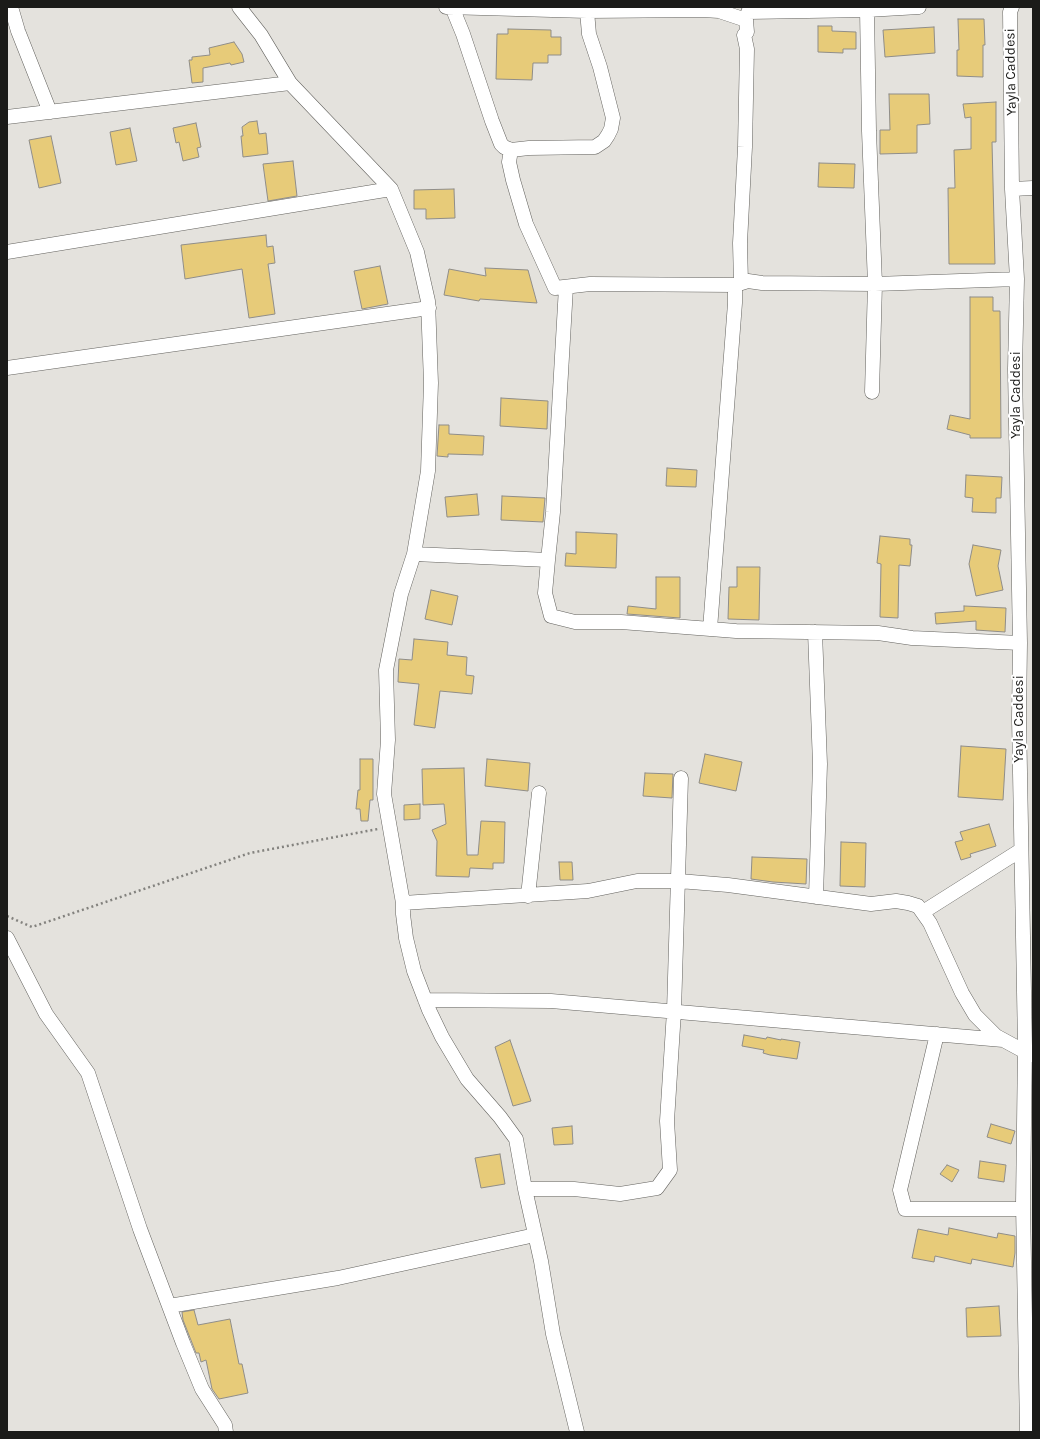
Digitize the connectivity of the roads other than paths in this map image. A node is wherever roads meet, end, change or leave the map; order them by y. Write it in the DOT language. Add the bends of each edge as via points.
graph roads {
  1 [pos="11,7"];
  2 [pos="239,7"];
  3 [pos="450,7"];
  4 [pos="919,7"];
  5 [pos="1012,7"];
  6 [pos="867,10"];
  7 [pos="587,11"];
  8 [pos="747,13"];
  9 [pos="290,83"];
  10 [pos="50,112"];
  11 [pos="7,117"];
  12 [pos="511,150"];
  13 [pos="1033,188"];
  14 [pos="391,189"];
  15 [pos="1012,189"];
  16 [pos="7,252"];
  17 [pos="1017,278"];
  18 [pos="738,284"];
  19 [pos="875,284"];
  20 [pos="566,286"];
  21 [pos="429,308"];
  22 [pos="7,368"];
  23 [pos="872,392"];
  24 [pos="414,554"];
  25 [pos="548,560"];
  26 [pos="710,629"];
  27 [pos="815,632"];
  28 [pos="1020,643"];
  29 [pos="681,778"];
  30 [pos="539,793"];
  31 [pos="1021,850"];
  32 [pos="679,881"];
  33 [pos="528,896"];
  34 [pos="816,897"];
  35 [pos="403,903"];
  36 [pos="923,912"];
  37 [pos="7,938"];
  38 [pos="425,1000"];
  39 [pos="674,1012"];
  40 [pos="937,1034"];
  41 [pos="1003,1040"];
  42 [pos="1029,1050"];
  43 [pos="524,1189"];
  44 [pos="1023,1209"];
  45 [pos="535,1235"];
  46 [pos="169,1306"];
  47 [pos="226,1432"];
  48 [pos="577,1432"];
  49 [pos="1027,1432"];
  1 -- 10 [label="street"];
  2 -- 9 [label="street" via="261,35"];
  3 -- 7 [label="street"];
  3 -- 12 [label="street" via="463,34 501,144"];
  4 -- 6 [label="street"];
  5 -- 15 [label="street, Yayla Caddesi"];
  6 -- 8 [label="street"];
  6 -- 19 [label="street"];
  7 -- 8 [label="street" via="703,10"];
  7 -- 12 [label="street" via="589,34 613,118 608,135 595,147"];
  8 -- 18 [label="street" via="747,32 744,35 747,49"];
  9 -- 10 [label="street"];
  9 -- 14 [label="street"];
  10 -- 11 [label="street"];
  12 -- 20 [label="street" via="509,162 526,224 555,288"];
  13 -- 15 [label="street"];
  14 -- 16 [label="street"];
  14 -- 21 [label="street" via="417,252"];
  15 -- 17 [label="street, Yayla Caddesi"];
  17 -- 19 [label="street"];
  17 -- 28 [label="street, Yayla Caddesi" via="1015,369"];
  18 -- 19 [label="street" via="748,281"];
  18 -- 20 [label="street"];
  18 -- 26 [label="street"];
  19 -- 23 [label="street"];
  20 -- 25 [label="street"];
  21 -- 22 [label="street"];
  21 -- 24 [label="street" via="431,383 428,471"];
  24 -- 25 [label="street"];
  24 -- 35 [label="street" via="401,594 386,670 388,740 384,794"];
  25 -- 26 [label="street" via="544,593 550,616 575,622 621,622"];
  26 -- 27 [label="street"];
  27 -- 28 [label="street" via="878,633 912,638"];
  27 -- 34 [label="street" via="820,764"];
  28 -- 31 [label="street, Yayla Caddesi"];
  29 -- 32 [label="street"];
  30 -- 33 [label="street"];
  31 -- 36 [label="street"];
  31 -- 42 [label="street, Yayla Caddesi"];
  32 -- 33 [label="street" via="637,880 588,892"];
  32 -- 34 [label="street"];
  32 -- 39 [label="street"];
  33 -- 35 [label="street"];
  34 -- 36 [label="street" via="871,904 908,902 918,906"];
  35 -- 38 [label="street" via="406,938 414,972"];
  36 -- 41 [label="street" via="976,1015"];
  37 -- 46 [label="street" via="46,1014 88,1073 140,1229"];
  38 -- 39 [label="street" via="551,1001"];
  38 -- 43 [label="street" via="442,1037 467,1079 516,1139"];
  39 -- 40 [label="street"];
  39 -- 43 [label="street" via="667,1121 670,1170 657,1188 620,1194 574,1189"];
  40 -- 41 [label="street"];
  40 -- 44 [label="street" via="900,1190 905,1209"];
  41 -- 42 [label="street"];
  42 -- 44 [label="street, Yayla Caddesi"];
  43 -- 45 [label="street"];
  44 -- 49 [label="street, Yayla Caddesi"];
  45 -- 46 [label="street" via="338,1278"];
  45 -- 48 [label="street" via="553,1334"];
  46 -- 47 [label="street" via="202,1389 225,1425"];
}
